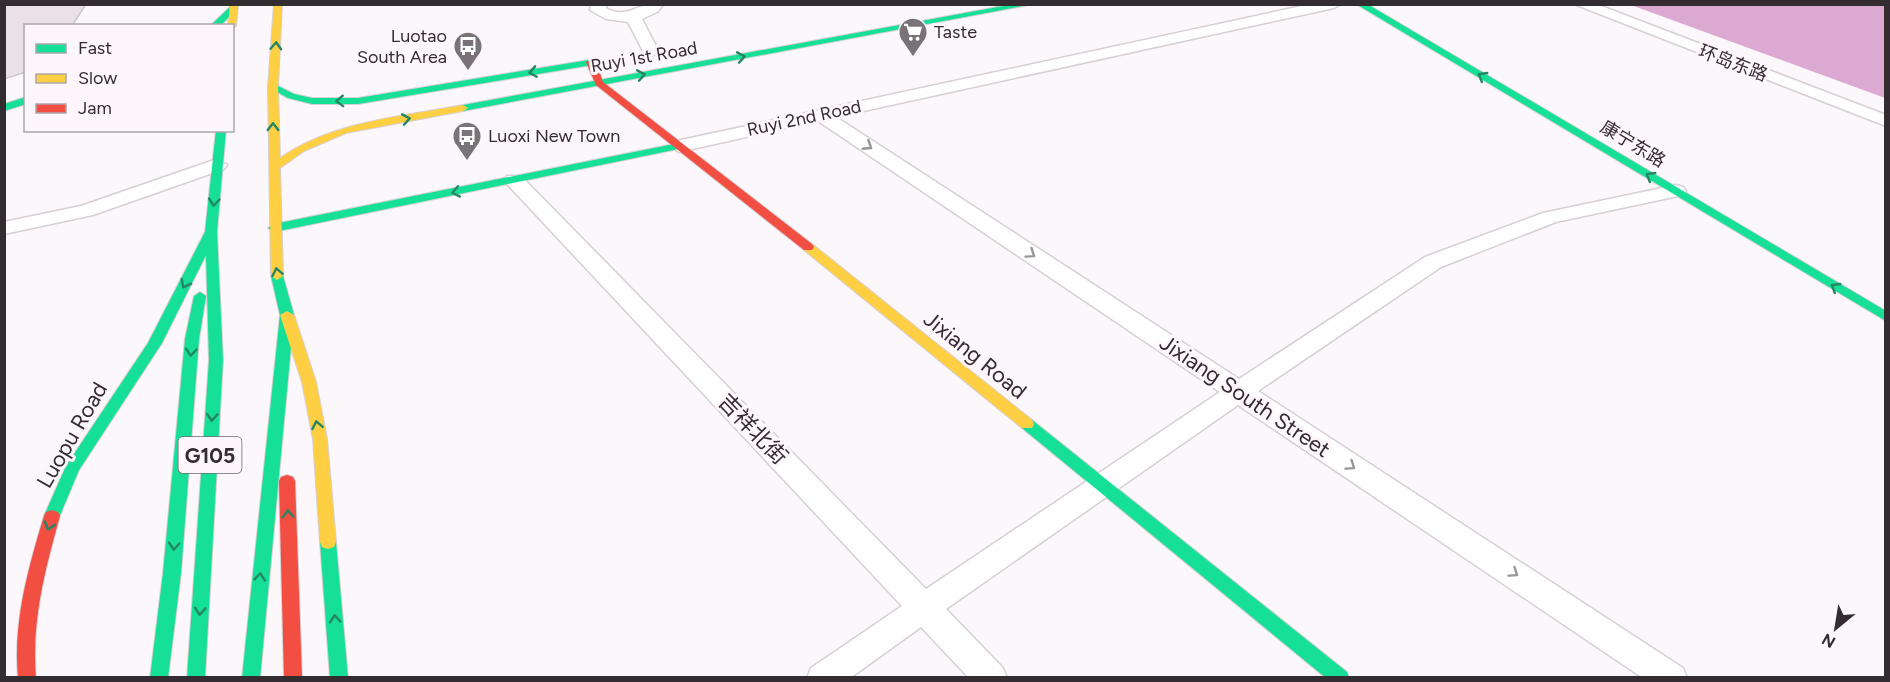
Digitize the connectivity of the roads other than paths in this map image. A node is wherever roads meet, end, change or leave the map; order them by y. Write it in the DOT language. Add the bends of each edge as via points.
graph roads {
  1 [pos="278,4"];
  2 [pos="599,4"];
  3 [pos="657,4"];
  4 [pos="1030,4"];
  5 [pos="1334,4"];
  6 [pos="1360,4"];
  7 [pos="1581,4"];
  8 [pos="234,6"];
  9 [pos="633,16"];
  10 [pos="216,24"];
  11 [pos="232,24"];
  12 [pos="651,52"];
  13 [pos="599,83"];
  14 [pos="273,87"];
  15 [pos="24,101"];
  16 [pos="4,108"];
  17 [pos="24,114"];
  18 [pos="819,114"];
  19 [pos="4,120"];
  20 [pos="1886,120"];
  21 [pos="221,132"];
  22 [pos="679,146"];
  23 [pos="217,165"];
  24 [pos="274,167"];
  25 [pos="514,180"];
  26 [pos="1676,191"];
  27 [pos="4,228"];
  28 [pos="274,228"];
  29 [pos="211,232"];
  30 [pos="287,315"];
  31 [pos="1886,317"];
  32 [pos="1239,391"];
  33 [pos="1101,484"];
  34 [pos="925,609"];
  35 [pos="27,678"];
  36 [pos="159,678"];
  37 [pos="196,678"];
  38 [pos="251,678"];
  39 [pos="293,678"];
  40 [pos="339,678"];
  41 [pos="823,678"];
  42 [pos="991,678"];
  43 [pos="1340,678"];
  44 [pos="1671,678"];
  14 -- 1 [label="main road, G105, one-way"];
  2 -- 9 [label="street" via="602,14"];
  3 -- 9 [label="street" via="652,10"];
  13 -- 4 [label="main road, Ruyi 1st Road, one-way"];
  5 -- 18 [label="street, Ruyi 2nd Road"];
  26 -- 6 [label="main road, 康宁东路, one-way"];
  7 -- 20 [label="street, 环岛东路"];
  8 -- 10 [label="main road"];
  8 -- 11 [label="main road"];
  9 -- 12 [label="street"];
  13 -- 14 [label="main road, Ruyi 1st Road, one-way" via="596,62 358,101 312,101"];
  13 -- 22 [label="main road, Jixiang Road"];
  24 -- 13 [label="main road, Ruyi 1st Road, one-way" via="300,149 343,130"];
  24 -- 14 [label="main road, G105, one-way"];
  15 -- 16 [label="main road"];
  17 -- 19 [label="main road"];
  18 -- 22 [label="street, Ruyi 2nd Road"];
  18 -- 32 [label="street, Jixiang South Street, one-way"];
  21 -- 23 [label="main road, Luopu Road / G105"];
  22 -- 25 [label="main road, Ruyi 2nd Road"];
  22 -- 33 [label="main road, Jixiang Road"];
  23 -- 27 [label="street" via="86,212"];
  23 -- 29 [label="main road, Luopu Road / G105, one-way"];
  24 -- 28 [label="main road, G105"];
  25 -- 28 [label="main road, Ruyi 2nd Road, one-way"];
  25 -- 34 [label="street, 吉祥北街"];
  31 -- 26 [label="main road, 康宁东路, one-way"];
  26 -- 32 [label="street" via="1550,217 1433,262"];
  30 -- 28 [label="main road, G105, one-way" via="275,268"];
  29 -- 35 [label="main road, Luopu Road, one-way" via="155,342 58,495 36,569 24,661"];
  29 -- 36 [label="main road, one-way" via="192,339"];
  29 -- 37 [label="main road, Luopu Road / G105, one-way" via="216,360"];
  38 -- 30 [label="main road, G105, one-way"];
  39 -- 30 [label="main road, one-way"];
  40 -- 30 [label="main road, one-way" via="320,439 309,382"];
  32 -- 33 [label="street"];
  32 -- 44 [label="street, Jixiang South Street, one-way"];
  33 -- 34 [label="street"];
  33 -- 43 [label="main road, Jixiang Road"];
  34 -- 41 [label="street"];
  34 -- 42 [label="street, 吉祥北街"];
}
